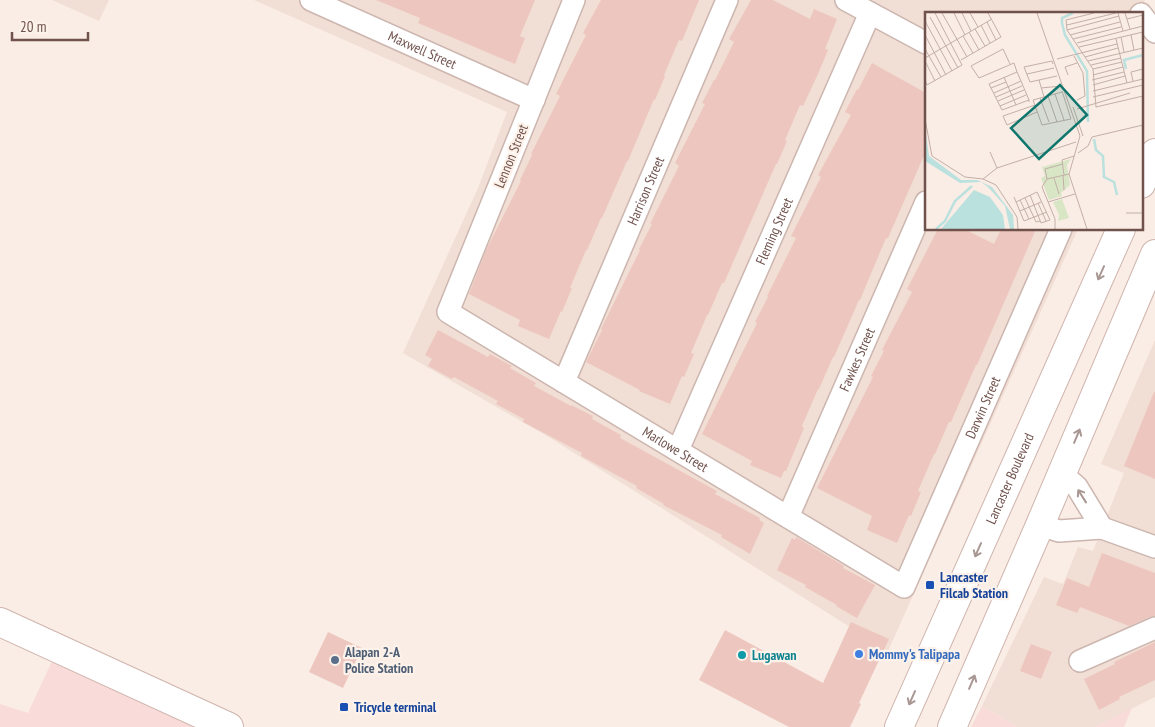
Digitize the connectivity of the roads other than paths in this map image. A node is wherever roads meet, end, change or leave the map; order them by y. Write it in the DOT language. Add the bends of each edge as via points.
graph roads {
  1 [pos="311,0"];
  2 [pos="574,0"];
  3 [pos="727,0"];
  4 [pos="846,0"];
  5 [pos="1132,0"];
  6 [pos="1140,12"];
  7 [pos="870,13"];
  8 [pos="1142,15"];
  9 [pos="1155,32"];
  10 [pos="925,42"];
  11 [pos="534,100"];
  12 [pos="1155,153"];
  13 [pos="1142,182"];
  14 [pos="925,204"];
  15 [pos="1061,230"];
  16 [pos="1121,230"];
  17 [pos="1155,254"];
  18 [pos="448,312"];
  19 [pos="564,382"];
  20 [pos="678,450"];
  21 [pos="1061,474"];
  22 [pos="788,517"];
  23 [pos="1040,525"];
  24 [pos="1102,528"];
  25 [pos="1155,547"];
  26 [pos="904,588"];
  27 [pos="0,622"];
  28 [pos="1155,628"];
  29 [pos="1080,661"];
  30 [pos="228,727"];
  31 [pos="899,727"];
  32 [pos="952,727"];
  1 -- 11 [label="street, Maxwell Street"];
  2 -- 11 [label="street, Lennon Street"];
  3 -- 19 [label="street, Harrison Street"];
  4 -- 7 [label="street"];
  5 -- 6 [label="street"];
  7 -- 10 [label="street"];
  7 -- 20 [label="street, Fleming Street"];
  8 -- 9 [label="street"];
  11 -- 18 [label="street, Lennon Street"];
  12 -- 13 [label="main road"];
  14 -- 22 [label="street, Fawkes Street"];
  15 -- 26 [label="street, Darwin Street"];
  16 -- 31 [label="main road, Lancaster Boulevard, one-way"];
  21 -- 17 [label="main road, one-way"];
  18 -- 19 [label="street, Marlowe Street"];
  19 -- 20 [label="street, Marlowe Street"];
  20 -- 22 [label="street, Marlowe Street"];
  21 -- 23 [label="main road"];
  24 -- 21 [label="street, one-way" via="1077,487"];
  22 -- 26 [label="street, Marlowe Street"];
  23 -- 24 [label="street" via="1059,531"];
  32 -- 23 [label="main road, one-way"];
  24 -- 25 [label="street"];
  27 -- 30 [label="main road"];
  28 -- 29 [label="street"];
}
